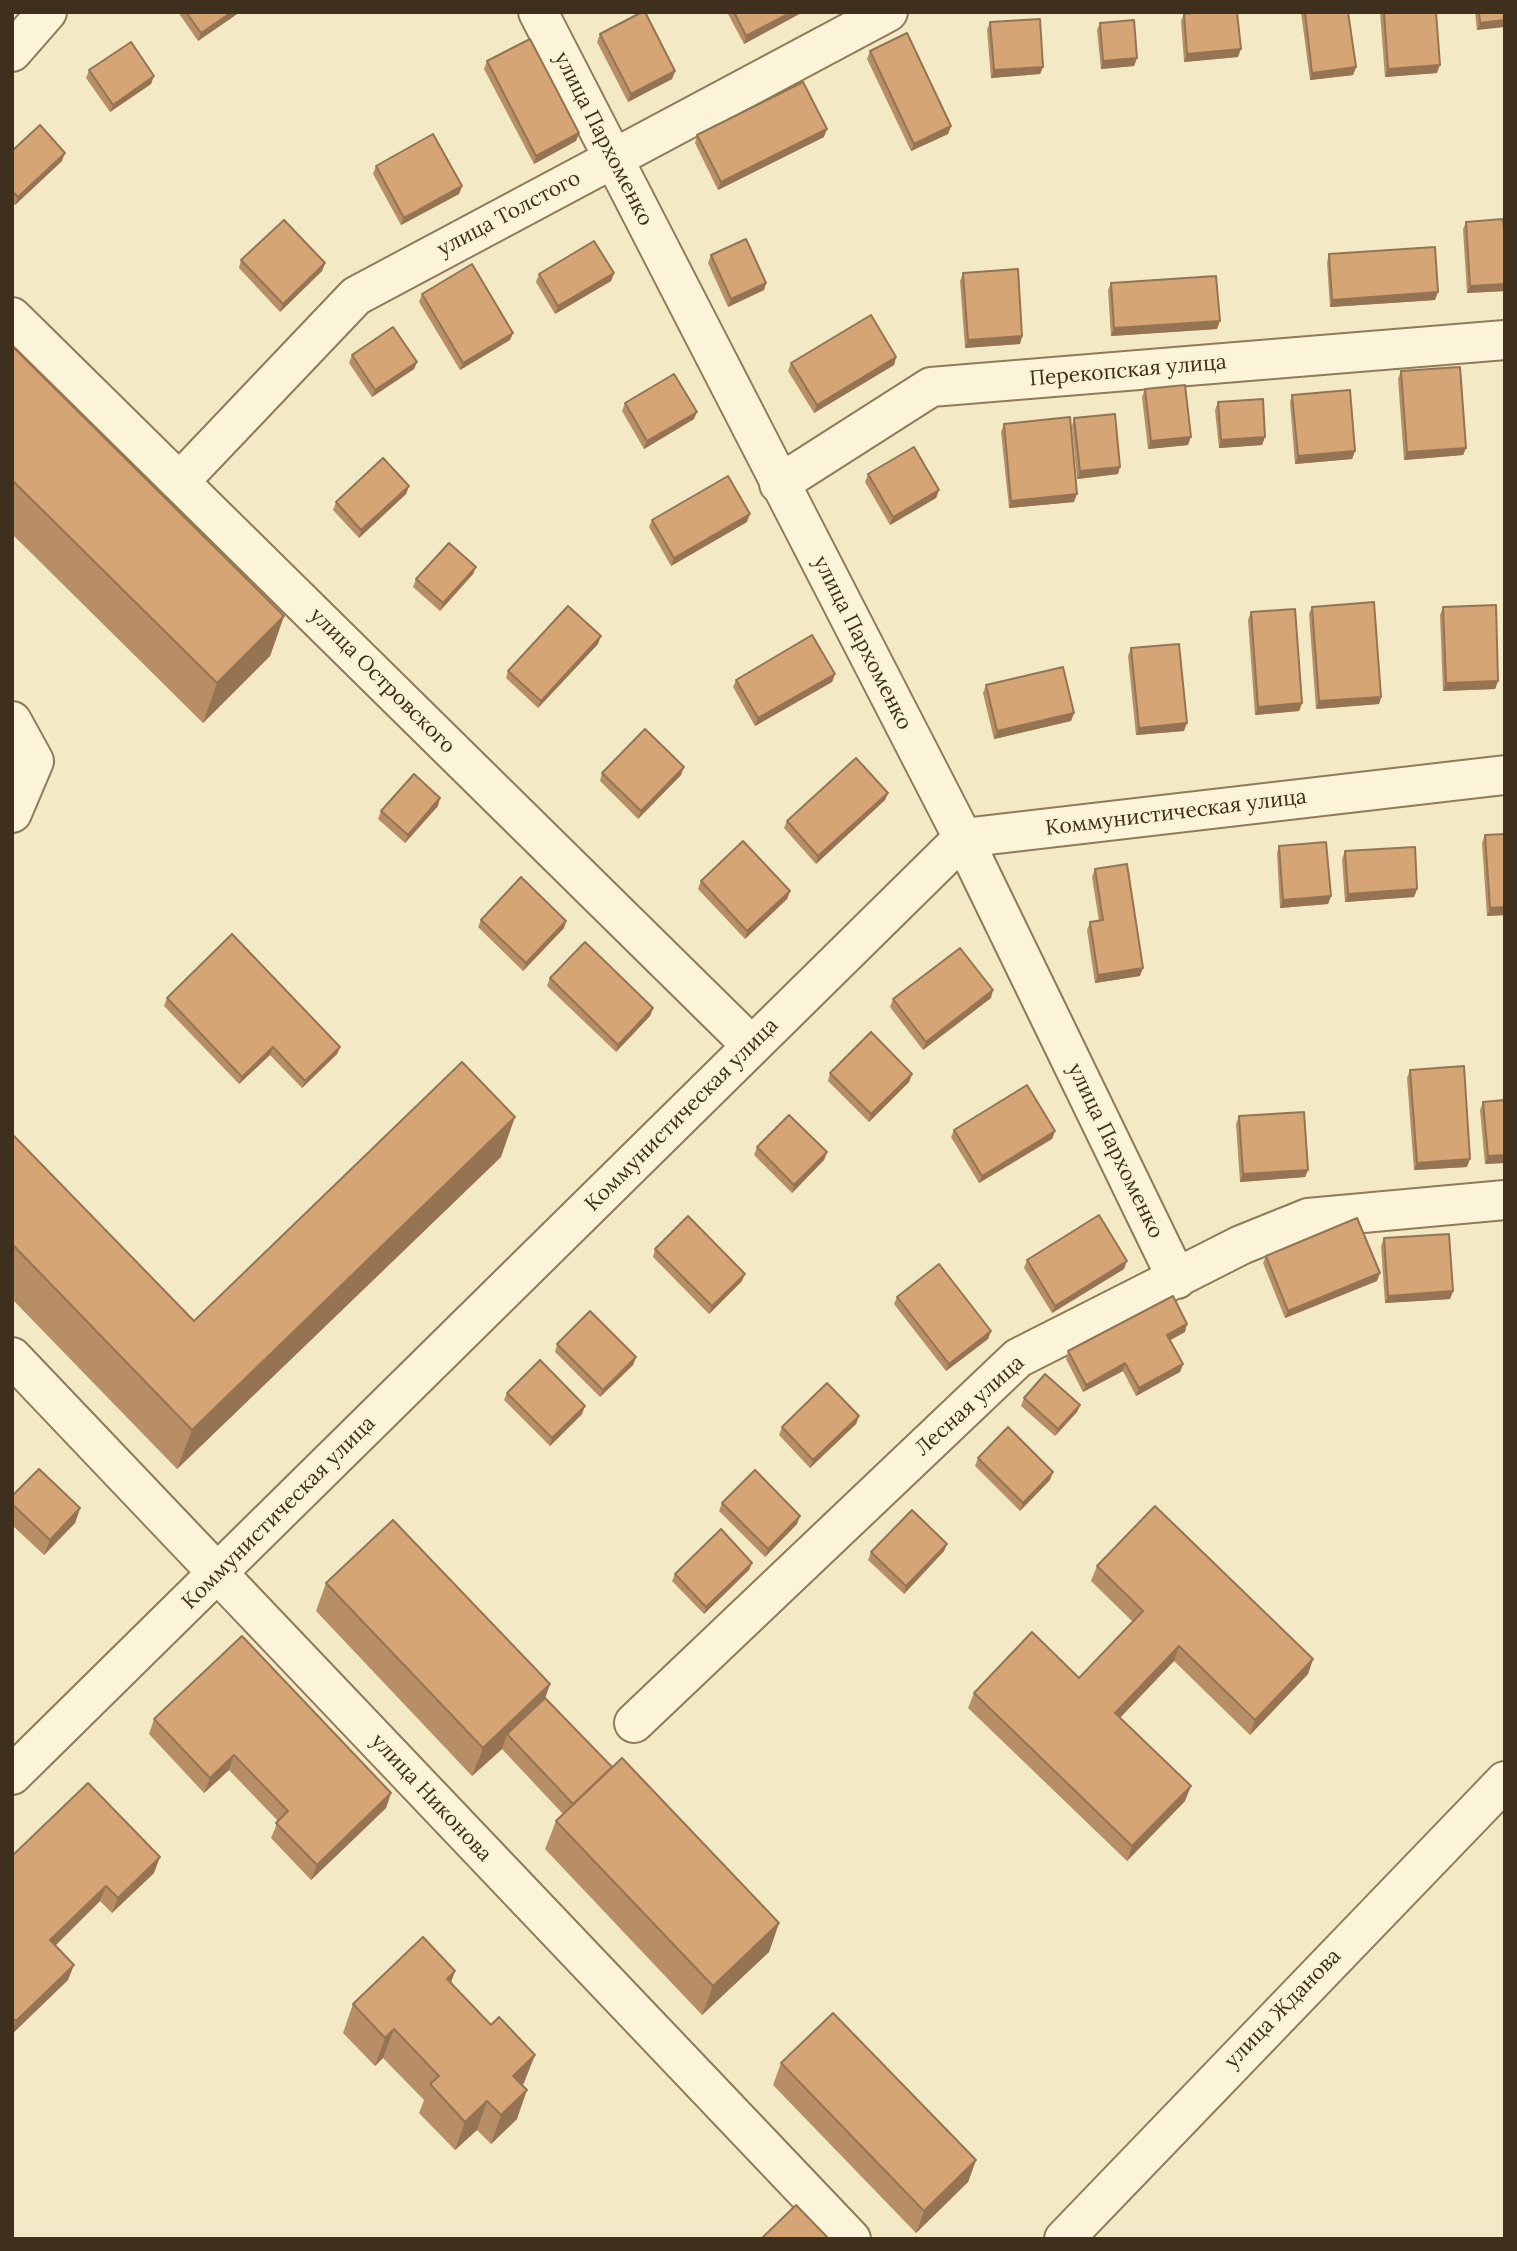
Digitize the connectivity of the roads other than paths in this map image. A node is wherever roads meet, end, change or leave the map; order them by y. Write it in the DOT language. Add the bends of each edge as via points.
graph roads {
  1 [pos="47,12"];
  2 [pos="538,12"];
  3 [pos="888,12"];
  4 [pos="12,52"];
  5 [pos="613,158"];
  6 [pos="12,317"];
  7 [pos="1505,340"];
  8 [pos="180,481"];
  9 [pos="779,484"];
  10 [pos="12,721"];
  11 [pos="1505,775"];
  12 [pos="12,813"];
  13 [pos="963,838"];
  14 [pos="752,1045"];
  15 [pos="1505,1200"];
  16 [pos="1177,1279"];
  17 [pos="12,1357"];
  18 [pos="218,1573"];
  19 [pos="634,1723"];
  20 [pos="12,1775"];
  21 [pos="1505,1781"];
  22 [pos="851,2239"];
  23 [pos="1063,2239"];
  1 -- 4 [label="street"];
  2 -- 5 [label="street, улица Пархоменко"];
  3 -- 5 [label="street, улица Толстого"];
  5 -- 8 [label="street, улица Толстого" via="356,296"];
  5 -- 9 [label="street, улица Пархоменко"];
  6 -- 8 [label="street, улица Островского"];
  7 -- 9 [label="street, Перекопская улица" via="931,387"];
  8 -- 14 [label="street, улица Островского"];
  9 -- 13 [label="street, улица Пархоменко"];
  10 -- 12 [label="street" via="34,761"];
  11 -- 13 [label="street, Коммунистическая улица"];
  13 -- 14 [label="street, Коммунистическая улица"];
  13 -- 16 [label="street, улица Пархоменко"];
  14 -- 18 [label="street, Коммунистическая улица"];
  15 -- 16 [label="street, Лесная улица" via="1308,1219 1241,1245"];
  16 -- 19 [label="street, Лесная улица" via="1018,1358"];
  17 -- 18 [label="street, улица Никонова"];
  18 -- 20 [label="street, Коммунистическая улица"];
  18 -- 22 [label="street, улица Никонова"];
  21 -- 23 [label="street, улица Жданова"];
}
